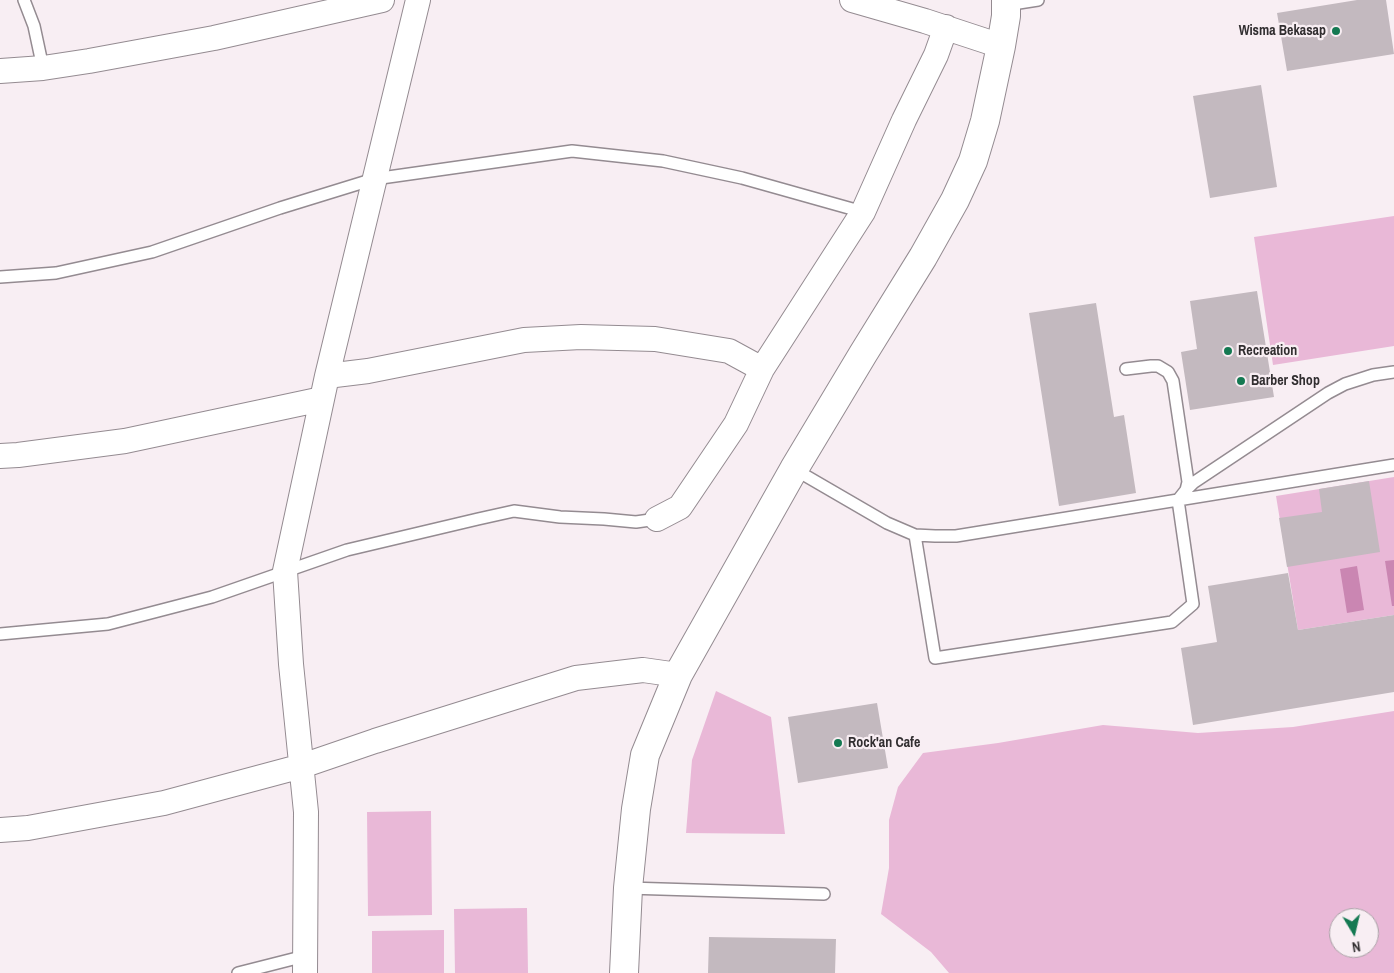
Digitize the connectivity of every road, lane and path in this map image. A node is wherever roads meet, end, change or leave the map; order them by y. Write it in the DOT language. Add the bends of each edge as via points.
graph roads {
  1 [pos="24,0"];
  2 [pos="382,0"];
  3 [pos="418,0"];
  4 [pos="852,0"];
  5 [pos="1038,0"];
  6 [pos="1006,3"];
  7 [pos="946,28"];
  8 [pos="1001,46"];
  9 [pos="43,68"];
  10 [pos="0,71"];
  11 [pos="374,179"];
  12 [pos="863,212"];
  13 [pos="0,277"];
  14 [pos="762,369"];
  15 [pos="1126,369"];
  16 [pos="1394,372"];
  17 [pos="324,388"];
  18 [pos="0,456"];
  19 [pos="1394,465"];
  20 [pos="794,469"];
  21 [pos="1186,490"];
  22 [pos="1178,500"];
  23 [pos="657,519"];
  24 [pos="915,534"];
  25 [pos="285,571"];
  26 [pos="0,634"];
  27 [pos="678,675"];
  28 [pos="302,766"];
  29 [pos="0,830"];
  30 [pos="628,888"];
  31 [pos="824,894"];
  32 [pos="305,964"];
  33 [pos="238,973"];
  34 [pos="624,973"];
  1 -- 9 [label="lane" via="34,26"];
  2 -- 9 [label="street" via="214,38"];
  3 -- 11 [label="street"];
  4 -- 7 [label="street"];
  5 -- 6 [label="lane"];
  6 -- 8 [label="street"];
  7 -- 8 [label="street"];
  7 -- 12 [label="street"];
  8 -- 20 [label="street" via="986,121 974,161 956,200"];
  9 -- 10 [label="street"];
  11 -- 12 [label="lane" via="572,152 672,163 742,178"];
  11 -- 13 [label="lane" via="152,252 56,273"];
  11 -- 17 [label="street"];
  12 -- 14 [label="street"];
  14 -- 17 [label="street" via="729,351 654,339 581,336 524,340 368,371"];
  14 -- 23 [label="street" via="736,424 680,506"];
  15 -- 21 [label="lane" via="1158,366 1168,372 1188,482"];
  16 -- 21 [label="lane" via="1345,384"];
  17 -- 18 [label="street" via="125,441"];
  17 -- 25 [label="street"];
  19 -- 22 [label="lane"];
  20 -- 24 [label="lane" via="887,524"];
  20 -- 27 [label="street"];
  21 -- 22 [label="lane"];
  22 -- 24 [label="lane" via="956,536"];
  22 -- 24 [label="lane" via="1193,604 1172,622 935,658"];
  23 -- 25 [label="lane" via="636,522 514,512 348,550"];
  25 -- 26 [label="lane" via="212,598 108,624"];
  25 -- 28 [label="street"];
  27 -- 28 [label="street" via="643,670 576,678"];
  27 -- 30 [label="street" via="645,755"];
  28 -- 29 [label="street" via="164,803 28,828"];
  28 -- 32 [label="street" via="306,812"];
  30 -- 31 [label="lane"];
  30 -- 34 [label="street"];
  32 -- 33 [label="lane"];
}
